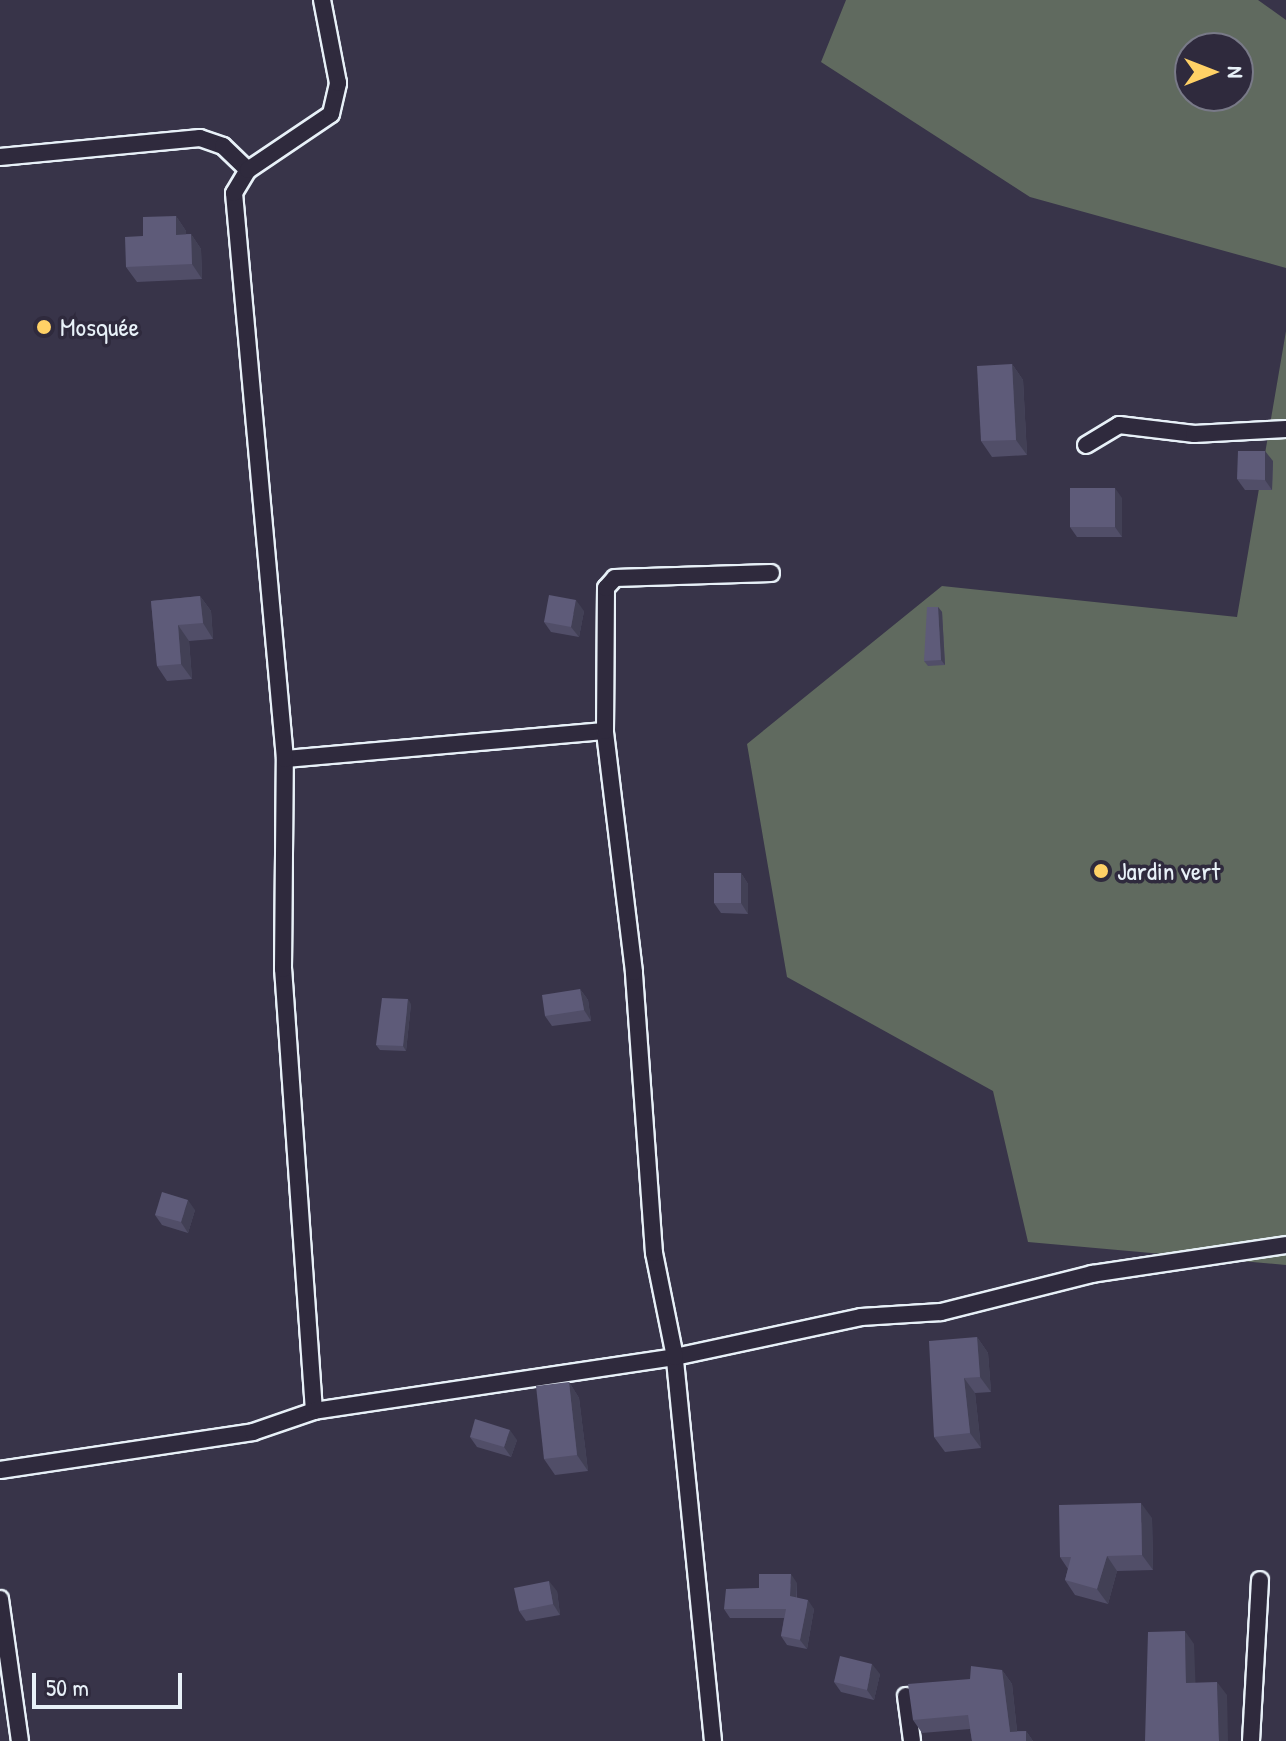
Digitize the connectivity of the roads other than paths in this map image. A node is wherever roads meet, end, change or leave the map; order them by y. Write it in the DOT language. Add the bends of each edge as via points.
graph roads {
  1 [pos="322,0"];
  2 [pos="0,157"];
  3 [pos="248,170"];
  4 [pos="1286,429"];
  5 [pos="1086,445"];
  6 [pos="771,573"];
  7 [pos="605,731"];
  8 [pos="285,759"];
  9 [pos="1286,1245"];
  10 [pos="675,1357"];
  11 [pos="314,1411"];
  12 [pos="0,1470"];
  13 [pos="1260,1580"];
  14 [pos="0,1599"];
  15 [pos="906,1696"];
  16 [pos="8,1703"];
  17 [pos="20,1741"];
  18 [pos="713,1741"];
  19 [pos="912,1741"];
  20 [pos="1251,1741"];
  1 -- 3 [label="street" via="338,83 331,114"];
  2 -- 3 [label="street" via="200,138 223,146"];
  3 -- 8 [label="street" via="234,193"];
  4 -- 5 [label="street" via="1194,434 1119,425"];
  6 -- 7 [label="street" via="608,582"];
  7 -- 8 [label="street"];
  7 -- 10 [label="street" via="634,972 654,1253"];
  8 -- 11 [label="street" via="283,969"];
  9 -- 10 [label="street" via="1092,1274 941,1312 832,1321"];
  10 -- 11 [label="street"];
  10 -- 18 [label="street"];
  11 -- 12 [label="street" via="253,1432"];
  13 -- 20 [label="street"];
  14 -- 16 [label="street"];
  15 -- 19 [label="street"];
  16 -- 17 [label="street"];
}
